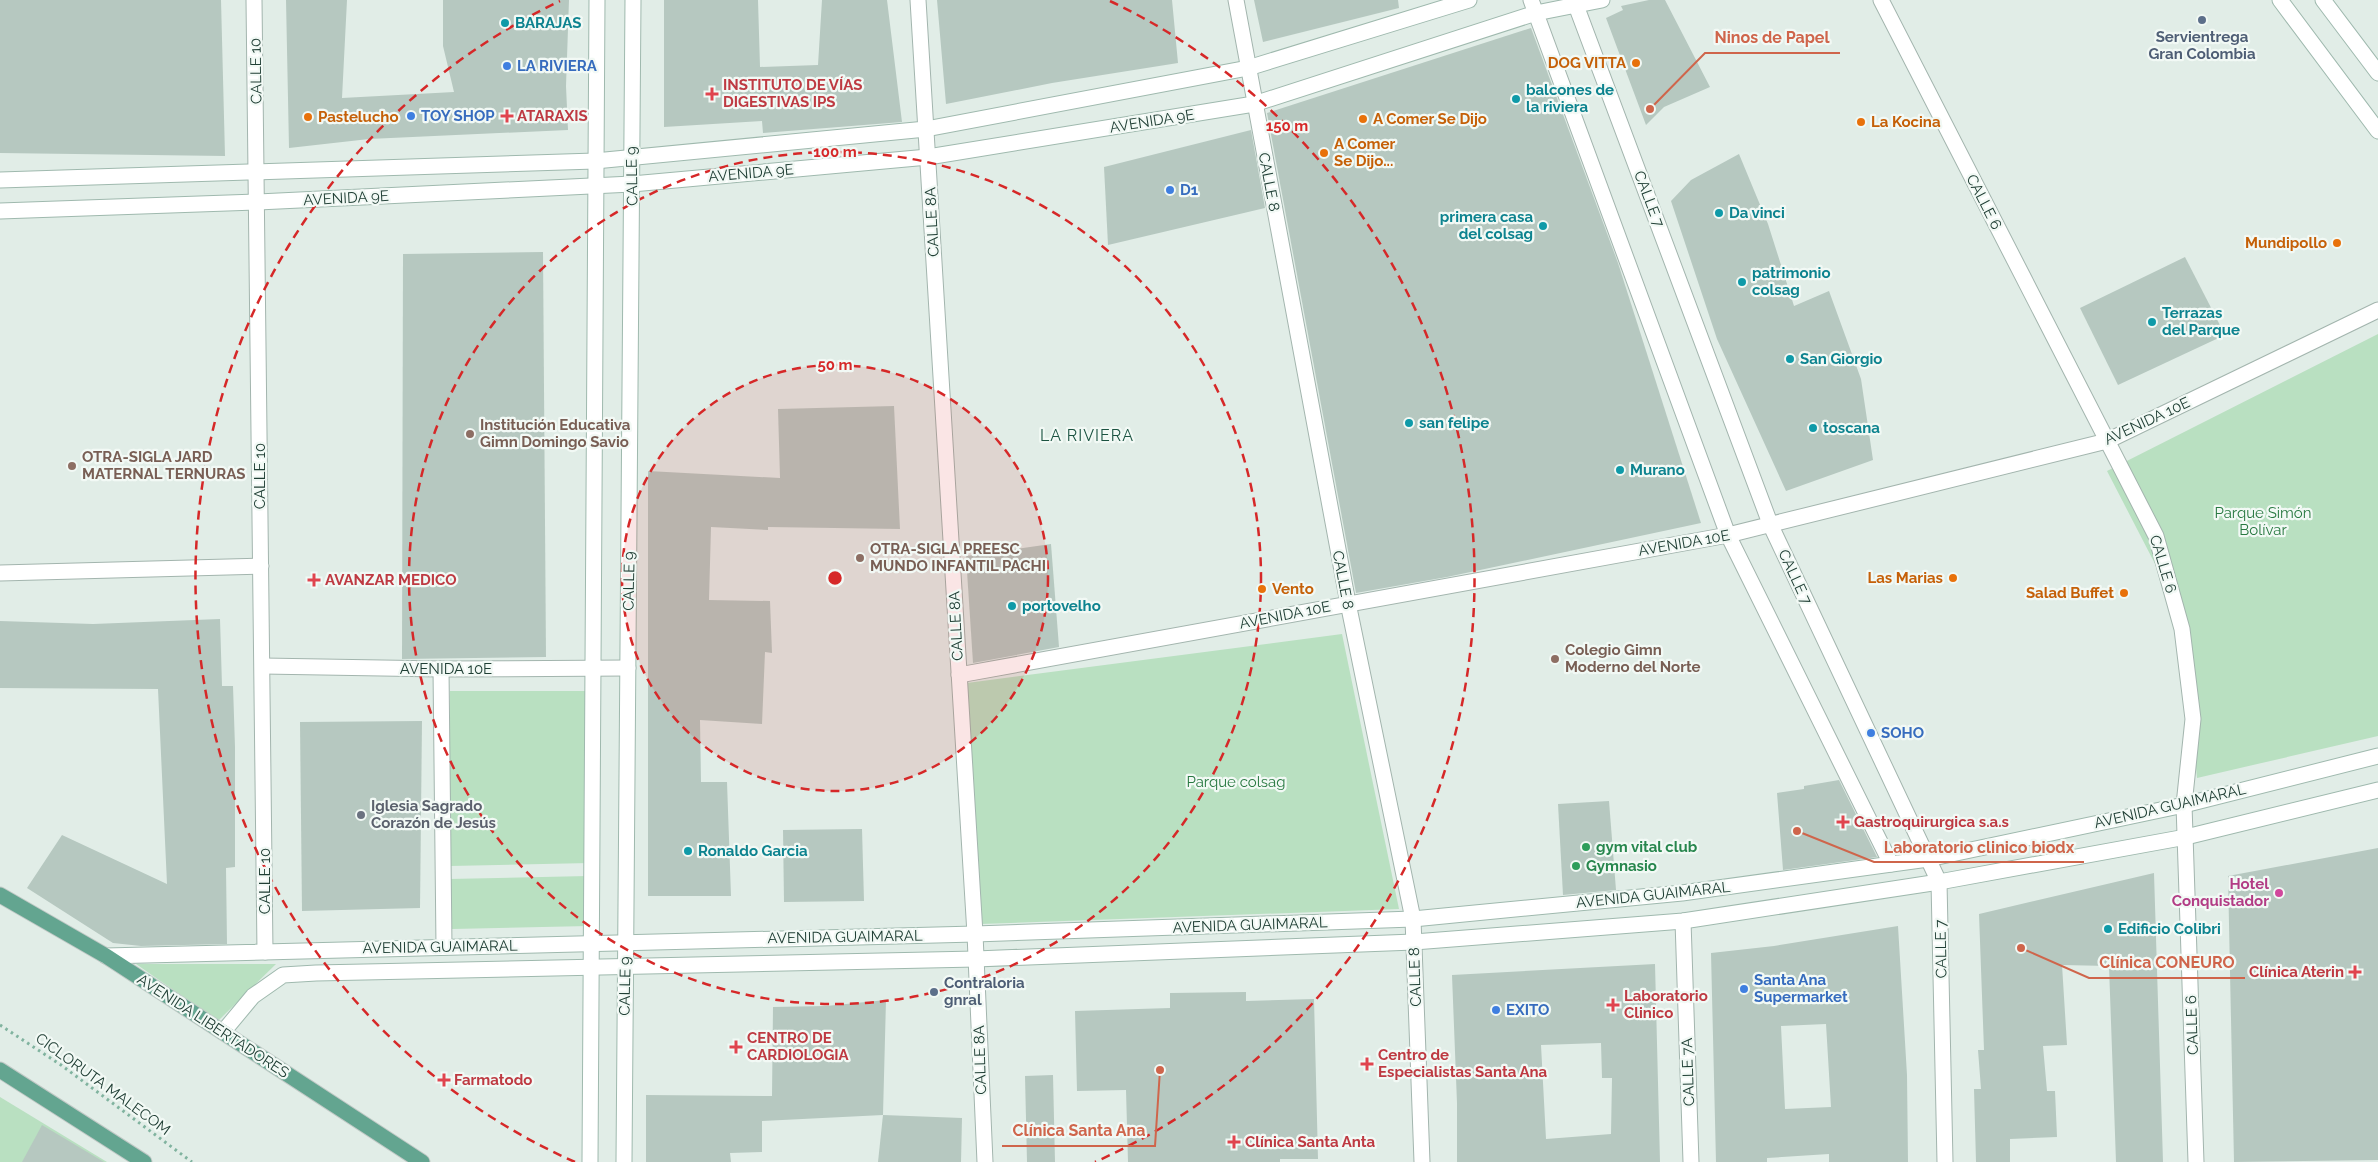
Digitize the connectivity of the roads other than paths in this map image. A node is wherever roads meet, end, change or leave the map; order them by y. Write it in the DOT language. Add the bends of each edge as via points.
graph roads {
  1 [pos="254,0"];
  2 [pos="598,0"];
  3 [pos="633,0"];
  4 [pos="918,0"];
  5 [pos="1236,0"];
  6 [pos="1469,0"];
  7 [pos="1602,0"];
  8 [pos="1881,0"];
  9 [pos="2280,0"];
  10 [pos="2323,0"];
  11 [pos="1575,3"];
  12 [pos="1533,7"];
  13 [pos="1248,68"];
  14 [pos="2378,73"];
  15 [pos="1254,104"];
  16 [pos="926,129"];
  17 [pos="2378,131"];
  18 [pos="928,157"];
  19 [pos="631,158"];
  20 [pos="595,161"];
  21 [pos="258,173"];
  22 [pos="0,180"];
  23 [pos="632,184"];
  24 [pos="595,185"];
  25 [pos="258,202"];
  26 [pos="0,211"];
  27 [pos="2378,310"];
  28 [pos="2107,441"];
  29 [pos="1771,526"];
  30 [pos="1728,535"];
  31 [pos="261,566"];
  32 [pos="0,573"];
  33 [pos="1348,603"];
  34 [pos="263,666"];
  35 [pos="592,668"];
  36 [pos="628,668"];
  37 [pos="440,669"];
  38 [pos="959,675"];
  39 [pos="2378,756"];
  40 [pos="2378,790"];
  41 [pos="2184,805"];
  42 [pos="2186,836"];
  43 [pos="1928,859"];
  44 [pos="1891,864"];
  45 [pos="1939,882"];
  46 [pos="0,895"];
  47 [pos="1414,919"];
  48 [pos="1683,922"];
  49 [pos="975,934"];
  50 [pos="1414,942"];
  51 [pos="626,943"];
  52 [pos="590,944"];
  53 [pos="444,947"];
  54 [pos="265,952"];
  55 [pos="106,956"];
  56 [pos="976,959"];
  57 [pos="590,967"];
  58 [pos="625,967"];
  59 [pos="222,1032"];
  60 [pos="0,1070"];
  61 [pos="144,1162"];
  62 [pos="422,1162"];
  63 [pos="590,1162"];
  64 [pos="624,1162"];
  65 [pos="985,1162"];
  66 [pos="1422,1162"];
  67 [pos="1691,1162"];
  68 [pos="1945,1162"];
  69 [pos="2196,1162"];
  1 -- 21 [label="street, CALLE 10"];
  2 -- 20 [label="street"];
  3 -- 19 [label="street, CALLE 9"];
  4 -- 16 [label="street, CALLE 8A"];
  5 -- 13 [label="street, CALLE 8"];
  6 -- 13 [label="street, AVENIDA 9E"];
  7 -- 11 [label="street, AVENIDA 9E"];
  8 -- 28 [label="street, CALLE 6"];
  9 -- 17 [label="street"];
  10 -- 14 [label="street"];
  11 -- 12 [label="street, AVENIDA 9E"];
  11 -- 29 [label="street, CALLE 7"];
  12 -- 15 [label="street, AVENIDA 9E"];
  12 -- 30 [label="street"];
  13 -- 15 [label="street, CALLE 8"];
  13 -- 16 [label="street, AVENIDA 9E"];
  15 -- 18 [label="street, AVENIDA 9E"];
  15 -- 33 [label="street, CALLE 8"];
  16 -- 18 [label="street, CALLE 8A"];
  16 -- 19 [label="street, AVENIDA 9E"];
  18 -- 23 [label="street, AVENIDA 9E"];
  18 -- 38 [label="street, CALLE 8A"];
  19 -- 20 [label="street, AVENIDA 9E"];
  19 -- 23 [label="street, CALLE 9"];
  20 -- 21 [label="street, AVENIDA 9E"];
  20 -- 24 [label="street"];
  21 -- 22 [label="street, AVENIDA 9E"];
  21 -- 25 [label="street, CALLE 10"];
  23 -- 24 [label="street, AVENIDA 9E"];
  23 -- 36 [label="street, CALLE 9"];
  24 -- 25 [label="street, AVENIDA 9E"];
  24 -- 35 [label="street"];
  25 -- 26 [label="street, AVENIDA 9E"];
  25 -- 31 [label="street, CALLE 10"];
  27 -- 28 [label="street, AVENIDA 10E"];
  28 -- 29 [label="street, AVENIDA 10E"];
  28 -- 41 [label="street, CALLE 6" via="2156,536 2182,629 2193,719"];
  29 -- 30 [label="street, AVENIDA 10E"];
  29 -- 43 [label="street, CALLE 7"];
  30 -- 33 [label="street, AVENIDA 10E"];
  30 -- 44 [label="street"];
  31 -- 32 [label="street"];
  31 -- 34 [label="street, CALLE 10"];
  33 -- 38 [label="street, AVENIDA 10E"];
  33 -- 47 [label="street, CALLE 8"];
  34 -- 37 [label="street, AVENIDA 10E"];
  34 -- 54 [label="street, CALLE 10"];
  35 -- 36 [label="street, AVENIDA 10E"];
  35 -- 37 [label="street, AVENIDA 10E"];
  35 -- 52 [label="street"];
  36 -- 51 [label="street, CALLE 9"];
  37 -- 53 [label="street"];
  38 -- 49 [label="street, CALLE 8A"];
  39 -- 41 [label="street, AVENIDA GUAIMARAL"];
  40 -- 42 [label="street, AVENIDA GUAIMARAL"];
  41 -- 42 [label="street, CALLE 6"];
  41 -- 43 [label="street, AVENIDA GUAIMARAL"];
  42 -- 45 [label="street, AVENIDA GUAIMARAL"];
  42 -- 69 [label="street, CALLE 6"];
  43 -- 44 [label="street, AVENIDA GUAIMARAL"];
  43 -- 45 [label="street, CALLE 7"];
  44 -- 47 [label="street, AVENIDA GUAIMARAL" via="1682,893"];
  45 -- 48 [label="street, AVENIDA GUAIMARAL"];
  45 -- 68 [label="street, CALLE 7"];
  46 -- 55 [label="main road, AVENIDA LIBERTADORES"];
  47 -- 49 [label="street, AVENIDA GUAIMARAL"];
  47 -- 50 [label="street, CALLE 8"];
  48 -- 50 [label="street, AVENIDA GUAIMARAL"];
  48 -- 67 [label="street, CALLE 7A"];
  49 -- 51 [label="street, AVENIDA GUAIMARAL"];
  49 -- 56 [label="street, CALLE 8A"];
  50 -- 56 [label="street, AVENIDA GUAIMARAL"];
  50 -- 66 [label="street, CALLE 8"];
  51 -- 52 [label="street, AVENIDA GUAIMARAL"];
  51 -- 58 [label="street, CALLE 9"];
  52 -- 53 [label="street, AVENIDA GUAIMARAL"];
  52 -- 57 [label="street"];
  53 -- 54 [label="street, AVENIDA GUAIMARAL"];
  54 -- 55 [label="street, AVENIDA GUAIMARAL"];
  55 -- 59 [label="main road, AVENIDA LIBERTADORES"];
  56 -- 58 [label="street, AVENIDA GUAIMARAL"];
  56 -- 65 [label="street, CALLE 8A"];
  57 -- 58 [label="street, AVENIDA GUAIMARAL"];
  57 -- 59 [label="street, AVENIDA GUAIMARAL" via="283,975 252,996"];
  57 -- 63 [label="street"];
  58 -- 64 [label="street, CALLE 9"];
  59 -- 62 [label="main road, AVENIDA LIBERTADORES"];
  60 -- 61 [label="main road"];
}
